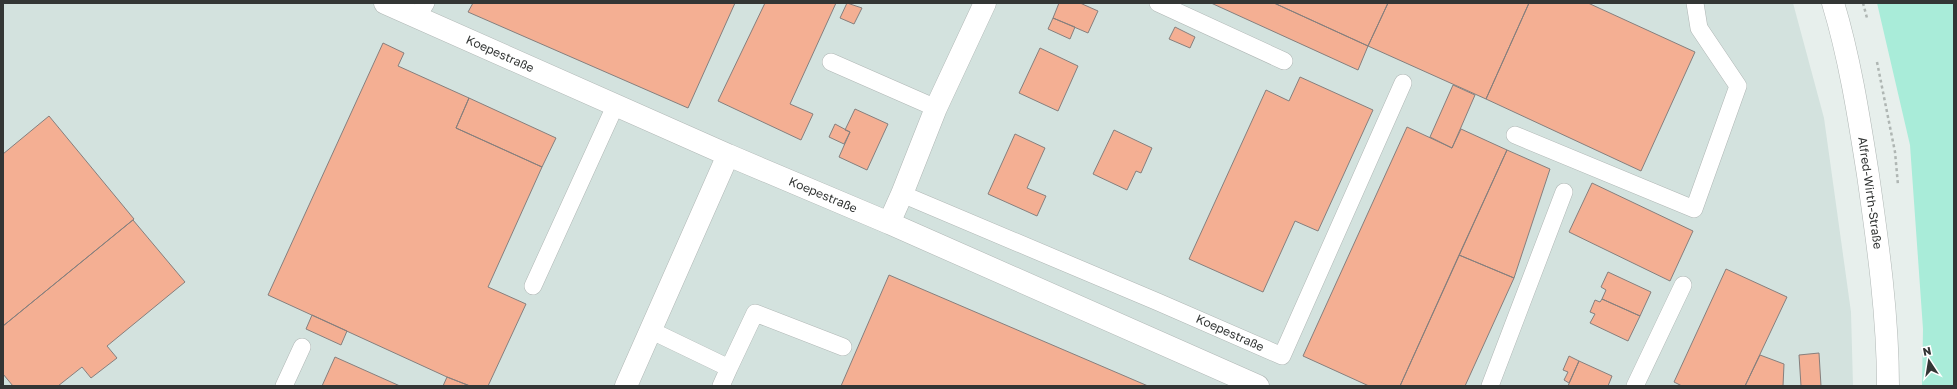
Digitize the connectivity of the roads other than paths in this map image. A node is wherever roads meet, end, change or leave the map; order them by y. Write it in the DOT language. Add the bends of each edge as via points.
graph roads {
  1 [pos="385,3"];
  2 [pos="985,3"];
  3 [pos="1158,3"];
  4 [pos="1695,3"];
  5 [pos="1833,3"];
  6 [pos="422,10"];
  7 [pos="1284,61"];
  8 [pos="831,62"];
  9 [pos="1403,82"];
  10 [pos="616,104"];
  11 [pos="936,108"];
  12 [pos="1515,135"];
  13 [pos="728,155"];
  14 [pos="1564,192"];
  15 [pos="902,194"];
  16 [pos="889,223"];
  17 [pos="1683,285"];
  18 [pos="533,286"];
  19 [pos="650,330"];
  20 [pos="302,347"];
  21 [pos="843,347"];
  22 [pos="729,368"];
  23 [pos="284,386"];
  24 [pos="626,386"];
  25 [pos="721,386"];
  26 [pos="1258,386"];
  27 [pos="1490,386"];
  28 [pos="1635,386"];
  29 [pos="1888,386"];
  1 -- 6 [label="street, Koepestraße"];
  2 -- 11 [label="street"];
  3 -- 7 [label="lane"];
  4 -- 12 [label="lane" via="1699,28 1738,86 1694,209"];
  5 -- 29 [label="street, Alfred-Wirth-Straße" via="1857,106 1876,233 1888,352"];
  6 -- 10 [label="street, Koepestraße"];
  8 -- 11 [label="lane"];
  9 -- 15 [label="lane, Koepestraße" via="1282,356"];
  10 -- 13 [label="street, Koepestraße"];
  10 -- 18 [label="lane"];
  11 -- 15 [label="street"];
  13 -- 16 [label="street, Koepestraße"];
  13 -- 19 [label="street"];
  14 -- 27 [label="lane"];
  15 -- 16 [label="street"];
  16 -- 26 [label="street, Koepestraße"];
  17 -- 28 [label="lane"];
  19 -- 22 [label="lane"];
  19 -- 24 [label="street"];
  20 -- 23 [label="lane"];
  21 -- 22 [label="lane" via="755,313"];
  22 -- 25 [label="lane"];
}
